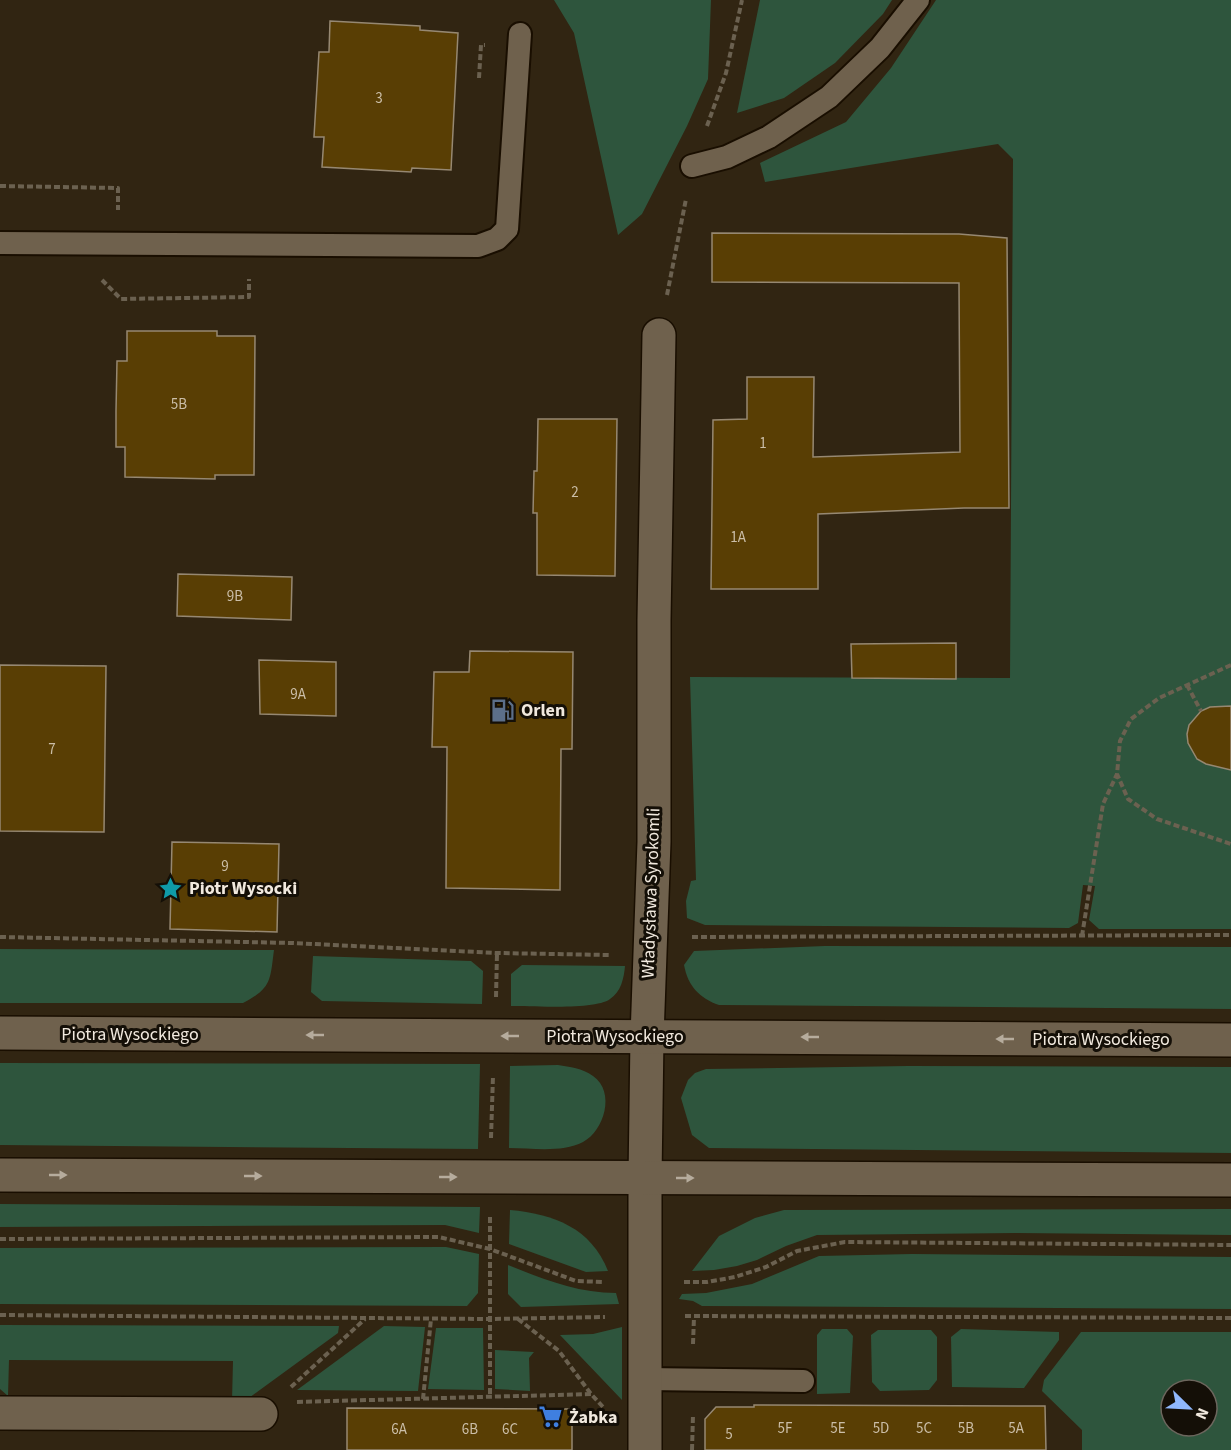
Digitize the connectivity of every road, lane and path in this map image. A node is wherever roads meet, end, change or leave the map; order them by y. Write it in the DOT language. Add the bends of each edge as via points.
graph roads {
  1 [pos="918,0"];
  2 [pos="519,40"];
  3 [pos="478,81"];
  4 [pos="692,166"];
  5 [pos="0,186"];
  6 [pos="118,217"];
  7 [pos="0,243"];
  8 [pos="249,245"];
  9 [pos="99,277"];
  10 [pos="659,335"];
  11 [pos="1231,665"];
  12 [pos="1187,685"];
  13 [pos="1201,711"];
  14 [pos="1117,774"];
  15 [pos="1231,844"];
  16 [pos="1082,936"];
  17 [pos="0,1033"];
  18 [pos="646,1036"];
  19 [pos="1231,1040"];
  20 [pos="0,1175"];
  21 [pos="645,1178"];
  22 [pos="1231,1180"];
  23 [pos="0,1315"];
  24 [pos="645,1316"];
  25 [pos="366,1318"];
  26 [pos="518,1318"];
  27 [pos="1231,1318"];
  28 [pos="431,1319"];
  29 [pos="489,1319"];
  30 [pos="645,1379"];
  31 [pos="803,1381"];
  32 [pos="591,1394"];
  33 [pos="490,1397"];
  34 [pos="423,1399"];
  35 [pos="268,1408"];
  36 [pos="607,1412"];
  37 [pos="0,1413"];
  38 [pos="645,1450"];
  1 -- 4 [label="lane" via="880,48 829,97 769,137 727,157"];
  2 -- 3 [label="path" via="481,45"];
  2 -- 8 [label="lane" via="507,229 497,239 478,246"];
  5 -- 6 [label="path" via="118,188"];
  7 -- 8 [label="lane"];
  8 -- 9 [label="path" via="249,297 121,299"];
  10 -- 18 [label="main road, Władysława Syrokomli" via="654,842"];
  11 -- 12 [label="path"];
  12 -- 13 [label="path"];
  12 -- 14 [label="path" via="1159,698 1131,719 1120,741"];
  14 -- 15 [label="path" via="1128,799 1157,819"];
  14 -- 16 [label="path" via="1103,804"];
  18 -- 17 [label="main road, Piotra Wysockiego, one-way"];
  19 -- 18 [label="main road, Piotra Wysockiego, one-way"];
  18 -- 21 [label="main road, Władysława Syrokomli"];
  20 -- 21 [label="main road, one-way"];
  21 -- 22 [label="main road, one-way"];
  21 -- 24 [label="main road, Władysława Syrokomli"];
  23 -- 25 [label="path"];
  24 -- 26 [label="path"];
  24 -- 27 [label="path"];
  24 -- 30 [label="main road, Władysława Syrokomli"];
  25 -- 28 [label="path"];
  25 -- 35 [label="path"];
  26 -- 29 [label="path"];
  26 -- 32 [label="path" via="559,1351"];
  28 -- 29 [label="path"];
  28 -- 34 [label="path"];
  29 -- 33 [label="path"];
  30 -- 31 [label="lane"];
  30 -- 38 [label="main road, Władysława Syrokomli"];
  32 -- 33 [label="path"];
  32 -- 36 [label="path"];
  33 -- 34 [label="path"];
  34 -- 35 [label="path"];
  35 -- 37 [label="main road"];
}
